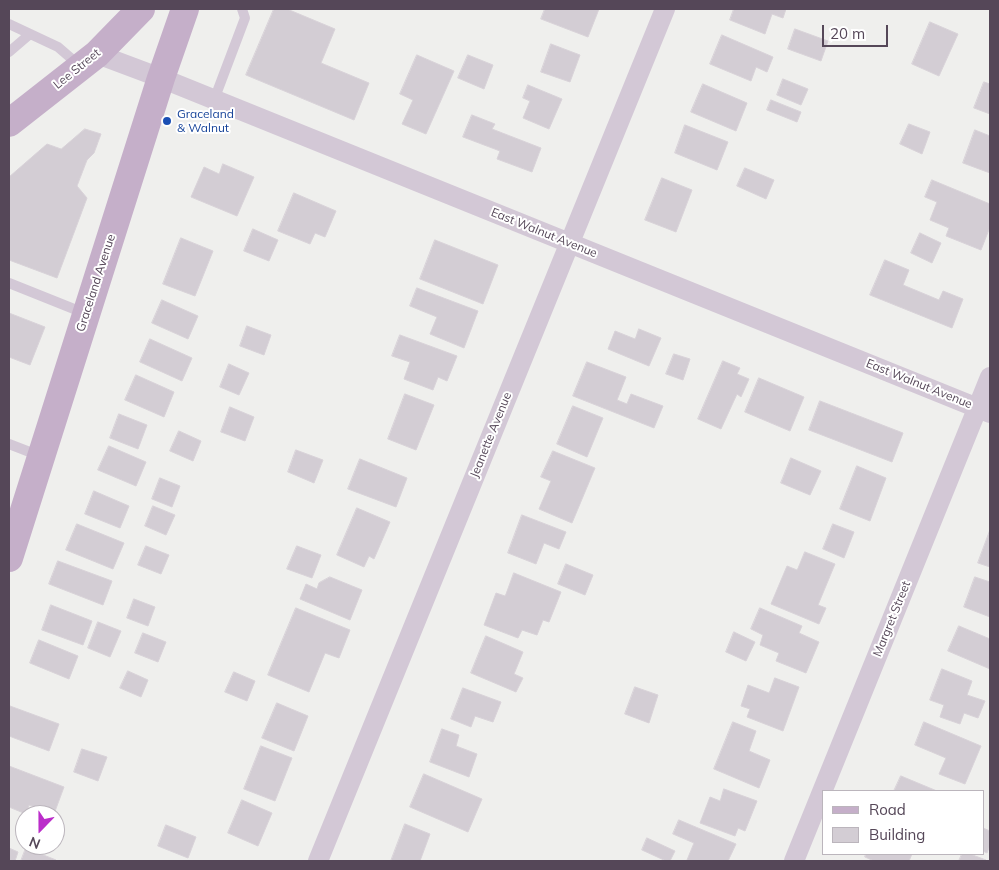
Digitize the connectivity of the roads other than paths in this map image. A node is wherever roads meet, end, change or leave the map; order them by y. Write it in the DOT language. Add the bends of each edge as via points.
graph roads {
  1 [pos="141,9"];
  2 [pos="185,9"];
  3 [pos="242,9"];
  4 [pos="665,9"];
  5 [pos="9,24"];
  6 [pos="30,34"];
  7 [pos="9,52"];
  8 [pos="89,61"];
  9 [pos="161,78"];
  10 [pos="214,100"];
  11 [pos="9,123"];
  12 [pos="569,243"];
  13 [pos="9,282"];
  14 [pos="86,314"];
  15 [pos="990,377"];
  16 [pos="984,411"];
  17 [pos="9,444"];
  18 [pos="41,457"];
  19 [pos="9,558"];
  20 [pos="824,790"];
  21 [pos="822,795"];
  22 [pos="318,861"];
  23 [pos="794,861"];
  1 -- 8 [label="main road, Lee Street"];
  2 -- 9 [label="main road, Graceland Avenue"];
  3 -- 10 [label="lane" via="245,18"];
  4 -- 12 [label="street, Jeanette Avenue"];
  5 -- 6 [label="lane"];
  6 -- 7 [label="lane"];
  6 -- 8 [label="lane"];
  8 -- 9 [label="street, East Walnut Avenue"];
  8 -- 11 [label="main road, Lee Street"];
  9 -- 10 [label="street, East Walnut Avenue"];
  9 -- 14 [label="main road, Graceland Avenue"];
  10 -- 12 [label="street, East Walnut Avenue"];
  12 -- 16 [label="street, East Walnut Avenue"];
  12 -- 22 [label="street, Jeanette Avenue"];
  13 -- 14 [label="lane"];
  14 -- 18 [label="main road, Graceland Avenue"];
  15 -- 16 [label="street, Margret Street"];
  16 -- 20 [label="street, Margret Street"];
  17 -- 18 [label="lane"];
  18 -- 19 [label="main road, Graceland Avenue"];
  21 -- 23 [label="street, Margret Street"];
}
